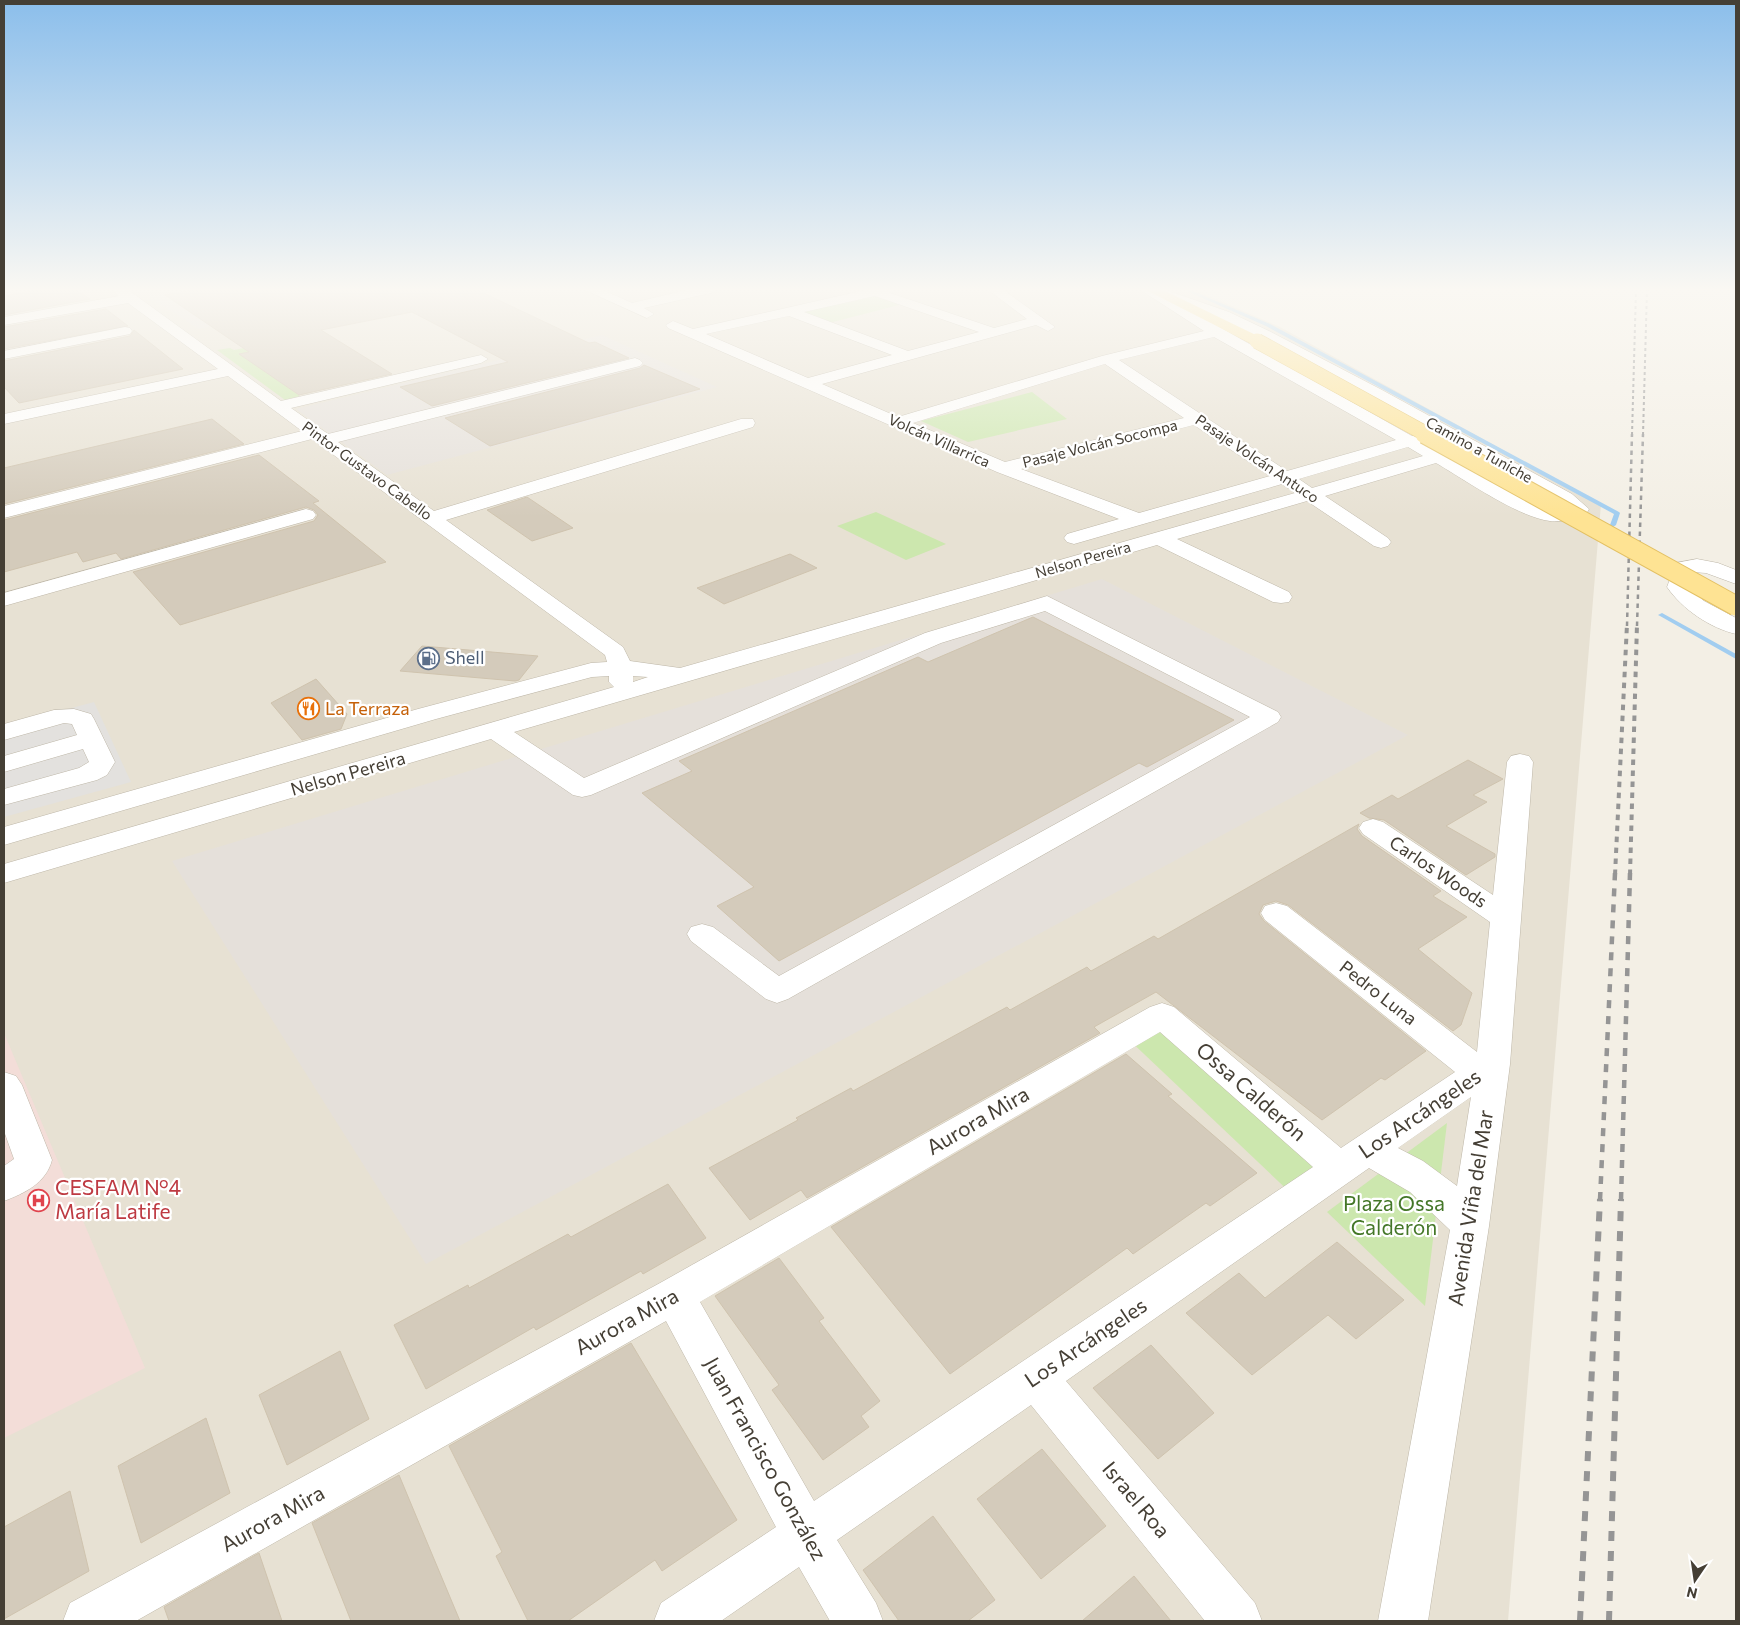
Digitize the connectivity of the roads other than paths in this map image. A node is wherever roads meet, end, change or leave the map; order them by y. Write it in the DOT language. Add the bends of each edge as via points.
graph roads {
  1 [pos="224,365"];
  2 [pos="456,365"];
  3 [pos="627,365"];
  4 [pos="765,365"];
  5 [pos="875,365"];
  6 [pos="1088,365"];
  7 [pos="1116,365"];
  8 [pos="1274,365"];
  9 [pos="1300,365"];
  10 [pos="1321,365"];
  11 [pos="227,368"];
  12 [pos="807,383"];
  13 [pos="279,406"];
  14 [pos="4,410"];
  15 [pos="4,419"];
  16 [pos="1198,419"];
  17 [pos="898,422"];
  18 [pos="747,423"];
  19 [pos="1448,432"];
  20 [pos="320,437"];
  21 [pos="1409,442"];
  22 [pos="1474,447"];
  23 [pos="1437,457"];
  24 [pos="1003,468"];
  25 [pos="1284,477"];
  26 [pos="1309,494"];
  27 [pos="4,512"];
  28 [pos="306,516"];
  29 [pos="431,518"];
  30 [pos="1139,520"];
  31 [pos="1074,538"];
  32 [pos="1159,538"];
  33 [pos="1381,542"];
  34 [pos="1136,544"];
  35 [pos="1736,578"];
  36 [pos="1281,597"];
  37 [pos="4,600"];
  38 [pos="1736,606"];
  39 [pos="1736,627"];
  40 [pos="618,660"];
  41 [pos="692,672"];
  42 [pos="508,692"];
  43 [pos="604,699"];
  44 [pos="428,714"];
  45 [pos="530,719"];
  46 [pos="495,730"];
  47 [pos="4,732"];
  48 [pos="91,739"];
  49 [pos="439,748"];
  50 [pos="1520,762"];
  51 [pos="4,764"];
  52 [pos="4,797"];
  53 [pos="137,798"];
  54 [pos="1373,828"];
  55 [pos="148,832"];
  56 [pos="4,836"];
  57 [pos="4,874"];
  58 [pos="1276,913"];
  59 [pos="1504,917"];
  60 [pos="702,934"];
  61 [pos="1162,1015"];
  62 [pos="1487,1069"];
  63 [pos="4,1085"];
  64 [pos="1353,1160"];
  65 [pos="4,1185"];
  66 [pos="1470,1226"];
  67 [pos="674,1296"];
  68 [pos="1036,1378"];
  69 [pos="806,1534"];
  70 [pos="88,1621"];
  71 [pos="679,1621"];
  72 [pos="858,1621"];
  73 [pos="1237,1621"];
  74 [pos="1403,1621"];
  1 -- 11 [label="street, Pintor Gustavo Cabello"];
  2 -- 13 [label="street"];
  3 -- 20 [label="street"];
  4 -- 12 [label="street, Volcán Villarrica"];
  5 -- 12 [label="street"];
  6 -- 17 [label="street"];
  7 -- 16 [label="street, Pasaje Volcán Antuco"];
  8 -- 21 [label="street, Camino a Tuniche"];
  9 -- 38 [label="main road, Camino a Tuniche, bridge"];
  10 -- 19 [label="street, Camino a Tuniche"];
  11 -- 13 [label="street, Pintor Gustavo Cabello"];
  11 -- 14 [label="street"];
  11 -- 15 [label="street"];
  12 -- 17 [label="street, Volcán Villarrica"];
  13 -- 20 [label="street, Pintor Gustavo Cabello"];
  16 -- 24 [label="street, Pasaje Volcán Socompa"];
  16 -- 25 [label="street, Pasaje Volcán Antuco"];
  17 -- 24 [label="street, Volcán Villarrica"];
  18 -- 29 [label="street"];
  19 -- 21 [label="street, Nelson Pereira"];
  19 -- 22 [label="street, Camino a Tuniche"];
  20 -- 27 [label="street"];
  20 -- 29 [label="street, Pintor Gustavo Cabello"];
  21 -- 23 [label="street, Camino a Tuniche"];
  21 -- 25 [label="street, Nelson Pereira"];
  22 -- 23 [label="street, Nelson Pereira"];
  22 -- 23 [label="street, Camino a Tuniche" via="1565,498 1578,512 1551,516 1537,512"];
  23 -- 26 [label="street, Nelson Pereira"];
  24 -- 30 [label="street, Volcán Villarrica"];
  25 -- 26 [label="street, Pasaje Volcán Antuco"];
  25 -- 30 [label="street, Nelson Pereira"];
  26 -- 32 [label="street, Nelson Pereira"];
  26 -- 33 [label="street, Pasaje Volcán Antuco"];
  28 -- 37 [label="street"];
  29 -- 40 [label="street, Pintor Gustavo Cabello"];
  30 -- 31 [label="street, Nelson Pereira"];
  30 -- 34 [label="street"];
  32 -- 34 [label="street, Nelson Pereira"];
  32 -- 36 [label="street"];
  34 -- 41 [label="street, Nelson Pereira"];
  35 -- 39 [label="street" via="1719,570 1692,565 1683,567 1678,586 1684,596 1696,605"];
  40 -- 41 [label="street, Nelson Pereira" via="658,672"];
  40 -- 42 [label="street, Nelson Pereira"];
  40 -- 43 [label="street" via="620,683"];
  41 -- 43 [label="street, Nelson Pereira"];
  42 -- 44 [label="street, Nelson Pereira"];
  42 -- 45 [label="street" via="502,706 504,712 510,717"];
  43 -- 45 [label="street, Nelson Pereira"];
  44 -- 49 [label="street" via="439,716 452,726 453,732"];
  44 -- 53 [label="street, Nelson Pereira"];
  45 -- 46 [label="street, Nelson Pereira"];
  46 -- 49 [label="street, Nelson Pereira"];
  46 -- 60 [label="street" via="582,789 933,638 1047,603 1268,717 776,992"];
  47 -- 48 [label="street" via="63,715 74,715 82,719"];
  48 -- 51 [label="street"];
  48 -- 52 [label="street" via="102,762 98,769"];
  49 -- 55 [label="street, Nelson Pereira"];
  50 -- 59 [label="street, Avenida Viña del Mar"];
  53 -- 55 [label="street"];
  53 -- 56 [label="street, Nelson Pereira"];
  54 -- 59 [label="street, Carlos Woods"];
  55 -- 57 [label="street, Nelson Pereira"];
  58 -- 62 [label="street, Pedro Luna"];
  59 -- 62 [label="street, Avenida Viña del Mar"];
  61 -- 64 [label="street, Ossa Calderón"];
  61 -- 67 [label="street, Aurora Mira"];
  62 -- 64 [label="street, Los Arcángeles"];
  62 -- 66 [label="street, Avenida Viña del Mar"];
  63 -- 65 [label="street" via="33,1160 31,1168"];
  64 -- 66 [label="street" via="1385,1158 1423,1178"];
  64 -- 68 [label="street, Los Arcángeles"];
  66 -- 74 [label="street, Avenida Viña del Mar"];
  67 -- 69 [label="street, Juan Francisco González"];
  67 -- 70 [label="street, Aurora Mira"];
  68 -- 69 [label="street, Los Arcángeles"];
  68 -- 73 [label="street, Israel Roa"];
  69 -- 71 [label="street, Los Arcángeles"];
  69 -- 72 [label="street, Juan Francisco González"];
}
